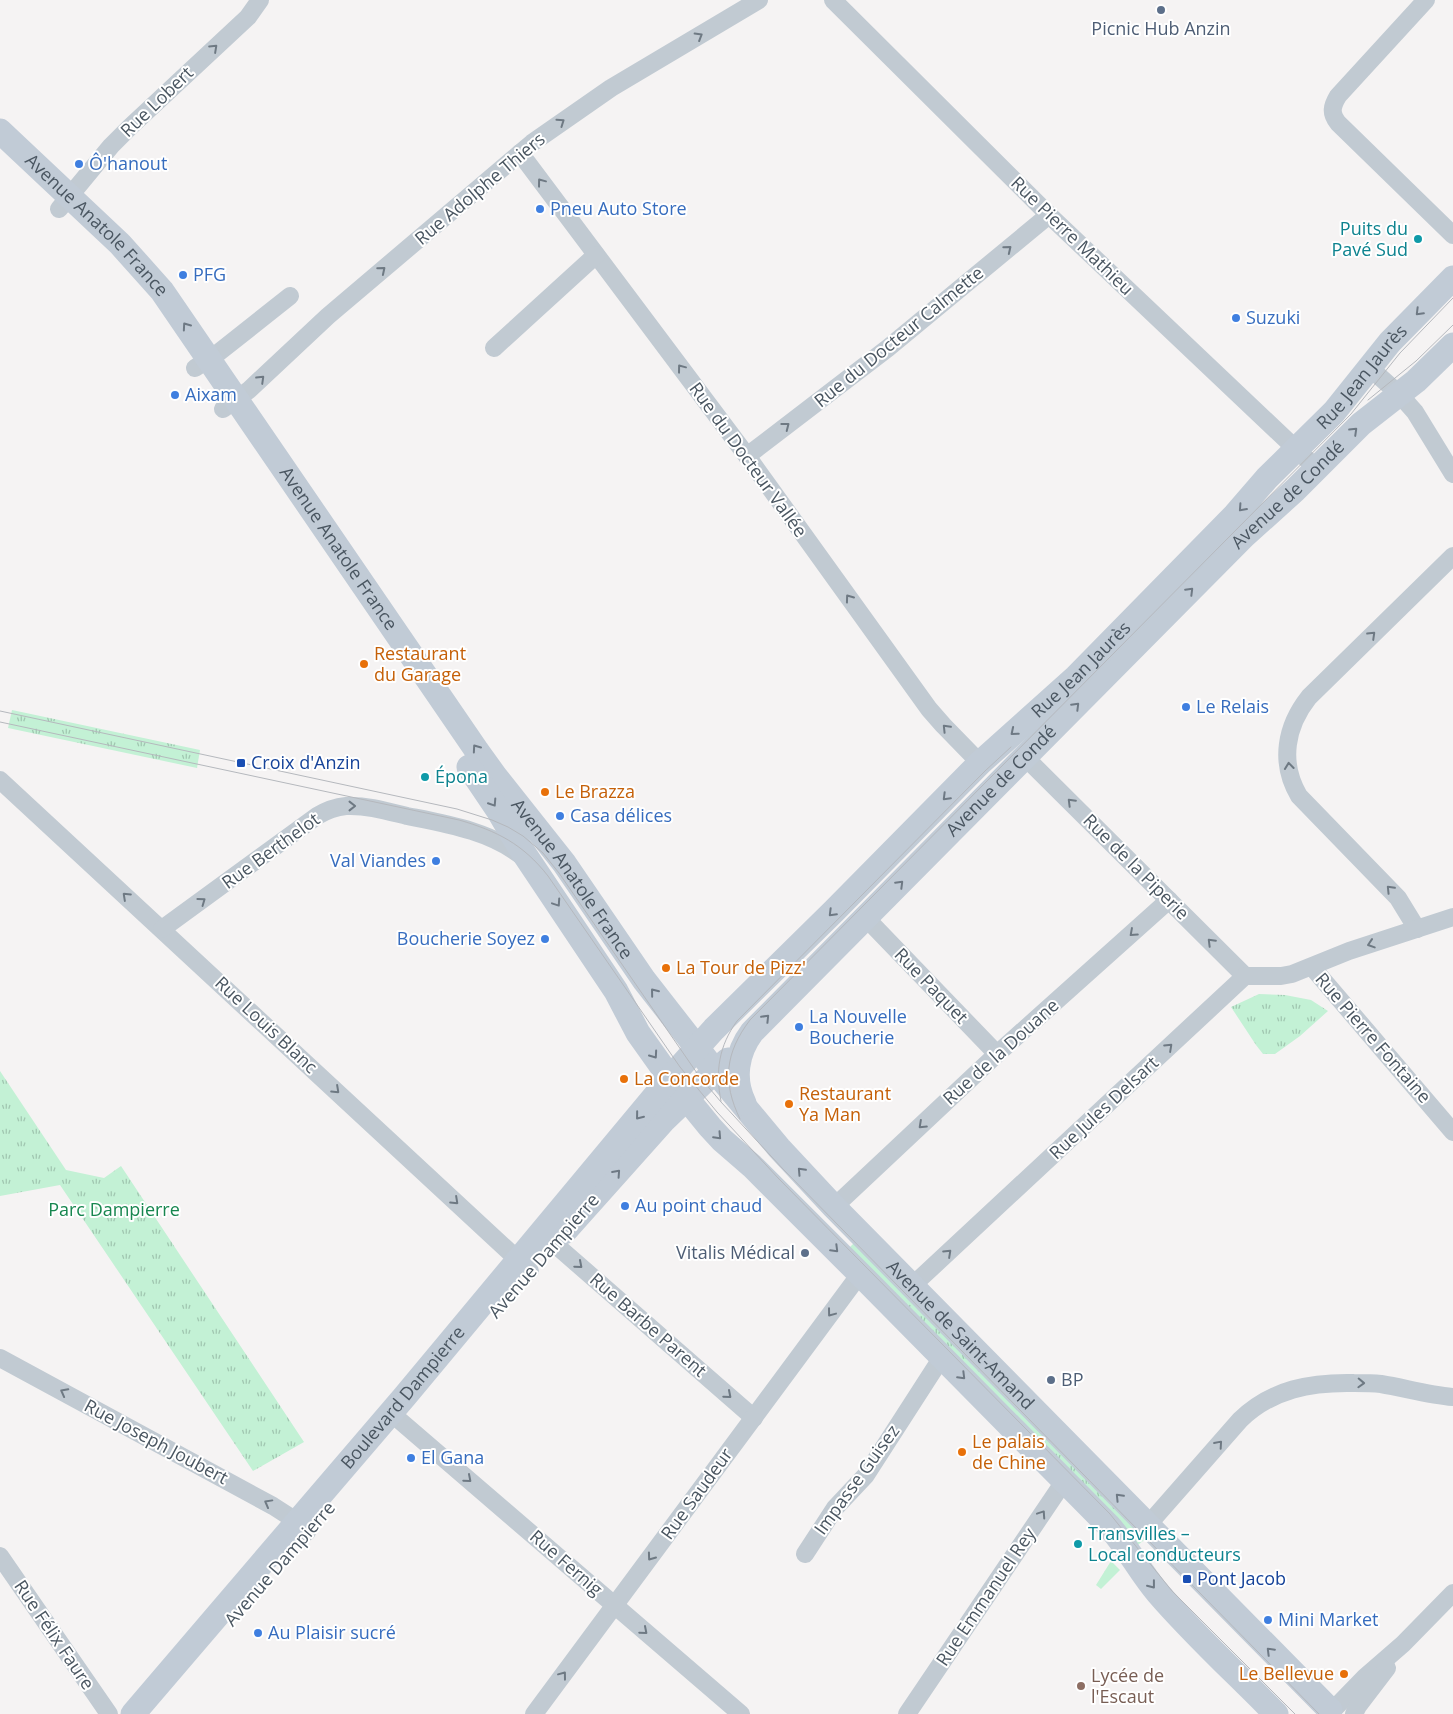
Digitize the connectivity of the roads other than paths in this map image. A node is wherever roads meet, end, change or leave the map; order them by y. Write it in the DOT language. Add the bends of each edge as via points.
graph roads {
  1 [pos="260,0"];
  2 [pos="759,0"];
  3 [pos="833,0"];
  4 [pos="1426,0"];
  5 [pos="0,132"];
  6 [pos="520,153"];
  7 [pos="0,154"];
  8 [pos="65,203"];
  9 [pos="1049,215"];
  10 [pos="1453,235"];
  11 [pos="596,254"];
  12 [pos="1453,278"];
  13 [pos="290,296"];
  14 [pos="1453,345"];
  15 [pos="494,348"];
  16 [pos="202,364"];
  17 [pos="1370,368"];
  18 [pos="1399,394"];
  19 [pos="230,404"];
  20 [pos="1296,449"];
  21 [pos="747,456"];
  22 [pos="1316,468"];
  23 [pos="1453,474"];
  24 [pos="1453,556"];
  25 [pos="1026,758"];
  26 [pos="980,763"];
  27 [pos="0,780"];
  28 [pos="530,863"];
  29 [pos="1169,900"];
  30 [pos="1453,917"];
  31 [pos="866,918"];
  32 [pos="1417,929"];
  33 [pos="162,930"];
  34 [pos="1312,967"];
  35 [pos="1245,976"];
  36 [pos="671,1013"];
  37 [pos="725,1018"];
  38 [pos="742,1050"];
  39 [pos="997,1054"];
  40 [pos="706,1059"];
  41 [pos="678,1088"];
  42 [pos="747,1108"];
  43 [pos="1453,1132"];
  44 [pos="834,1207"];
  45 [pos="548,1238"];
  46 [pos="525,1266"];
  47 [pos="860,1274"];
  48 [pos="912,1286"];
  49 [pos="942,1357"];
  50 [pos="0,1358"];
  51 [pos="1453,1397"];
  52 [pos="397,1417"];
  53 [pos="754,1418"];
  54 [pos="1064,1480"];
  55 [pos="1147,1526"];
  56 [pos="302,1528"];
  57 [pos="805,1554"];
  58 [pos="0,1556"];
  59 [pos="1453,1593"];
  60 [pos="615,1606"];
  61 [pos="1335,1712"];
  62 [pos="109,1714"];
  63 [pos="133,1714"];
  64 [pos="151,1714"];
  65 [pos="534,1714"];
  66 [pos="741,1714"];
  67 [pos="907,1714"];
  68 [pos="1276,1714"];
  8 -- 1 [label="street, Rue Lobert, one-way" via="130,126 248,17"];
  6 -- 2 [label="street, Rue Adolphe Thiers, one-way" via="611,88"];
  3 -- 9 [label="street, Rue Pierre Mathieu"];
  4 -- 10 [label="street" via="1338,96 1332,111 1333,118"];
  5 -- 8 [label="main road, Avenue Anatole France"];
  11 -- 6 [label="street, Rue du Docteur Vallée, one-way"];
  19 -- 6 [label="street, Rue Adolphe Thiers, one-way"];
  7 -- 8 [label="main road, Avenue Anatole France"];
  8 -- 16 [label="main road, Avenue Anatole France" via="138,262 170,302"];
  9 -- 20 [label="street, Rue Pierre Mathieu"];
  21 -- 9 [label="street, Rue du Docteur Calmette, one-way" via="888,348"];
  11 -- 15 [label="street"];
  21 -- 11 [label="street, Rue du Docteur Vallée, one-way"];
  12 -- 17 [label="main road, Rue Jean Jaurès, one-way" via="1390,342"];
  13 -- 16 [label="street"];
  14 -- 18 [label="main road, Avenue de Condé"];
  16 -- 19 [label="main road, Avenue Anatole France"];
  17 -- 18 [label="street"];
  17 -- 20 [label="main road, Rue Jean Jaurès" via="1334,412"];
  22 -- 18 [label="main road, Avenue de Condé, one-way" via="1371,415"];
  18 -- 23 [label="street" via="1419,418"];
  19 -- 28 [label="main road, Avenue Anatole France, one-way"];
  36 -- 19 [label="main road, Avenue Anatole France, one-way" via="644,980 558,854 495,776"];
  20 -- 22 [label="street, Rue Pierre Mathieu"];
  20 -- 26 [label="main road, Rue Jean Jaurès, one-way" via="1076,677"];
  26 -- 21 [label="street, Rue du Docteur Vallée, one-way" via="929,708"];
  25 -- 22 [label="main road, Avenue de Condé, one-way"];
  32 -- 24 [label="street, one-way" via="1398,898 1299,796 1290,777 1288,742 1297,714 1309,697"];
  29 -- 25 [label="street, Rue de la Piperie, one-way"];
  31 -- 25 [label="main road, Avenue de Condé, one-way"];
  26 -- 37 [label="main road, Rue Jean Jaurès, one-way"];
  33 -- 27 [label="street, Rue Louis Blanc, one-way"];
  33 -- 28 [label="street, Rue Berthelot, one-way" via="317,816 344,806 365,807 462,828 496,840"];
  28 -- 41 [label="main road, Avenue Anatole France, one-way" via="616,991 638,1033"];
  35 -- 29 [label="street, Rue de la Piperie, one-way"];
  29 -- 39 [label="street, Rue de la Douane, one-way"];
  30 -- 32 [label="street"];
  38 -- 31 [label="main road, Avenue de Condé, one-way" via="752,1032"];
  31 -- 39 [label="street, Rue Paquet"];
  32 -- 34 [label="street, one-way"];
  33 -- 46 [label="street, Rue Louis Blanc, one-way"];
  34 -- 35 [label="street" via="1280,976"];
  34 -- 43 [label="street, Rue Pierre Fontaine"];
  48 -- 35 [label="street, Rue Jules Delsart, one-way"];
  36 -- 37 [label="main road" via="698,1022"];
  36 -- 40 [label="main road, Avenue Anatole France"];
  37 -- 40 [label="main road, Rue Jean Jaurès"];
  38 -- 40 [label="main road"];
  38 -- 42 [label="main road, Avenue de Condé" via="738,1077"];
  39 -- 44 [label="street, Rue de la Douane, one-way"];
  40 -- 41 [label="main road, Avenue Dampierre"];
  40 -- 42 [label="main road, Avenue de Saint-Amand"];
  41 -- 45 [label="main road, Avenue Dampierre" via="649,1136"];
  41 -- 47 [label="main road, Avenue de Saint-Amand, one-way" via="722,1140"];
  44 -- 42 [label="main road, Avenue de Saint-Amand, one-way"];
  44 -- 48 [label="main road, Avenue de Saint-Amand"];
  45 -- 46 [label="main road, Boulevard Dampierre"];
  45 -- 53 [label="street, Rue Barbe Parent, one-way"];
  46 -- 52 [label="main road, Boulevard Dampierre"];
  47 -- 49 [label="main road, Avenue de Saint-Amand"];
  47 -- 53 [label="street, Rue Saudeur, one-way"];
  55 -- 48 [label="main road, Avenue de Saint-Amand, one-way"];
  49 -- 54 [label="main road, Avenue de Saint-Amand, one-way"];
  49 -- 57 [label="street, Impasse Guisez" via="866,1475 835,1508"];
  56 -- 50 [label="street, Rue Joseph Joubert, one-way" via="273,1506"];
  55 -- 51 [label="street, one-way" via="1240,1420 1272,1397 1328,1382 1378,1384"];
  52 -- 56 [label="main road, Boulevard Dampierre"];
  52 -- 60 [label="street, Rue Fernig, one-way"];
  53 -- 60 [label="street, Rue Saudeur, one-way"];
  67 -- 54 [label="street, Rue Emmanuel Rey, one-way"];
  54 -- 68 [label="main road, Avenue de Saint-Amand, one-way" via="1115,1533 1172,1609"];
  61 -- 55 [label="main road, Avenue de Saint-Amand, one-way"];
  56 -- 63 [label="main road, Boulevard Dampierre"];
  56 -- 64 [label="main road, Avenue Dampierre"];
  58 -- 62 [label="street, Rue Félix Faure"];
  59 -- 61 [label="street" via="1403,1644 1372,1670"];
  65 -- 60 [label="street, Rue Saudeur, one-way"];
  60 -- 66 [label="street, Rue Fernig, one-way"];
}
